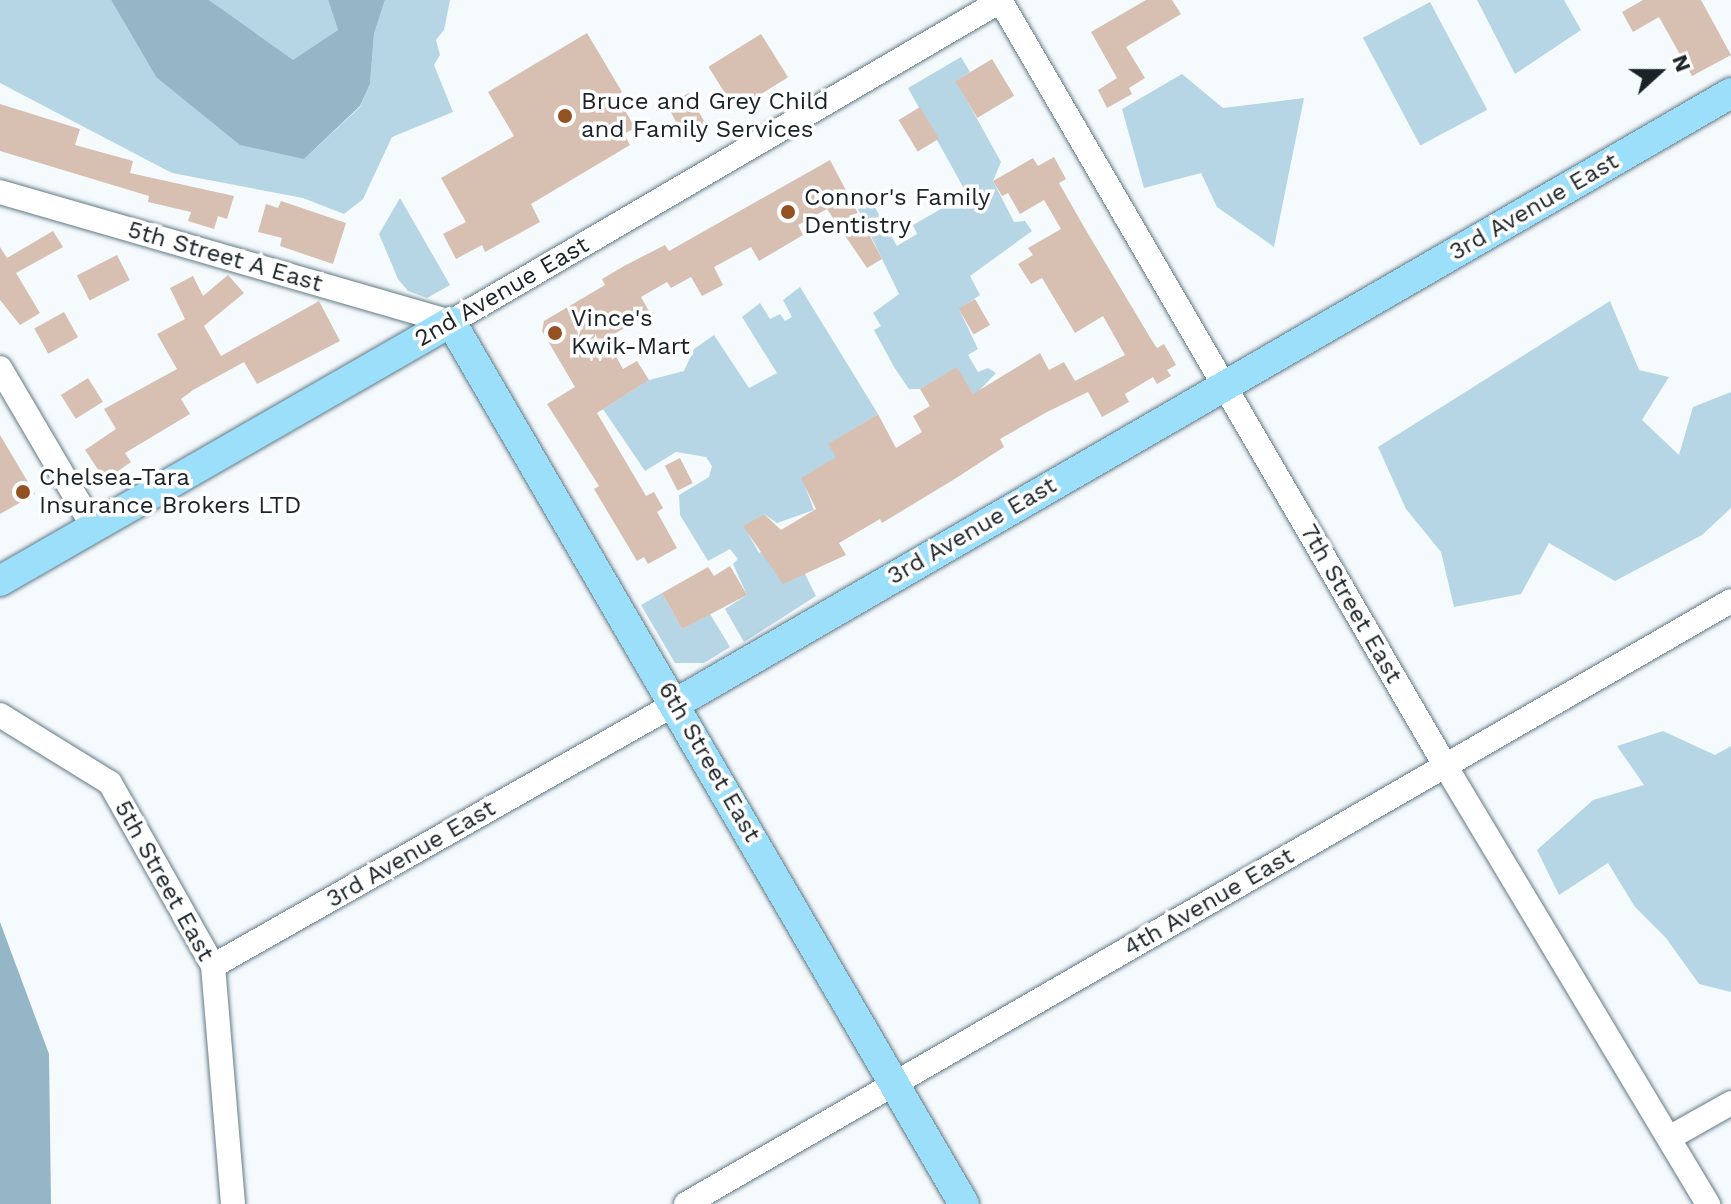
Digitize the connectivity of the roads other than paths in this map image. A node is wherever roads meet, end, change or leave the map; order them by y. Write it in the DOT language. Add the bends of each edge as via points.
graph roads {
  1 [pos="1001,0"];
  2 [pos="1731,93"];
  3 [pos="0,192"];
  4 [pos="451,322"];
  5 [pos="0,368"];
  6 [pos="1224,384"];
  7 [pos="92,525"];
  8 [pos="0,581"];
  9 [pos="1731,601"];
  10 [pos="675,704"];
  11 [pos="0,715"];
  12 [pos="1446,767"];
  13 [pos="213,966"];
  14 [pos="894,1082"];
  15 [pos="1731,1103"];
  16 [pos="1669,1138"];
  17 [pos="233,1204"];
  18 [pos="686,1204"];
  19 [pos="964,1204"];
  20 [pos="1708,1204"];
  1 -- 4 [label="street, 2nd Avenue East"];
  1 -- 6 [label="street, 7th Street East"];
  2 -- 6 [label="main road, 3rd Avenue East"];
  3 -- 4 [label="street, 5th Street A East"];
  4 -- 7 [label="main road, 2nd Avenue East"];
  4 -- 10 [label="main road, 6th Street East"];
  5 -- 7 [label="street"];
  6 -- 10 [label="main road, 3rd Avenue East"];
  6 -- 12 [label="street, 7th Street East"];
  7 -- 8 [label="main road, 2nd Avenue East"];
  9 -- 12 [label="street, 4th Avenue East"];
  10 -- 13 [label="street, 3rd Avenue East"];
  10 -- 14 [label="main road, 6th Street East"];
  11 -- 13 [label="street, 5th Street East" via="110,783"];
  12 -- 14 [label="street, 4th Avenue East"];
  12 -- 16 [label="street, 7th Street East"];
  13 -- 17 [label="street, 5th Street East"];
  14 -- 18 [label="street, 4th Avenue East"];
  14 -- 19 [label="main road, 6th Street East"];
  15 -- 16 [label="street"];
  16 -- 20 [label="street, 7th Street East"];
}
